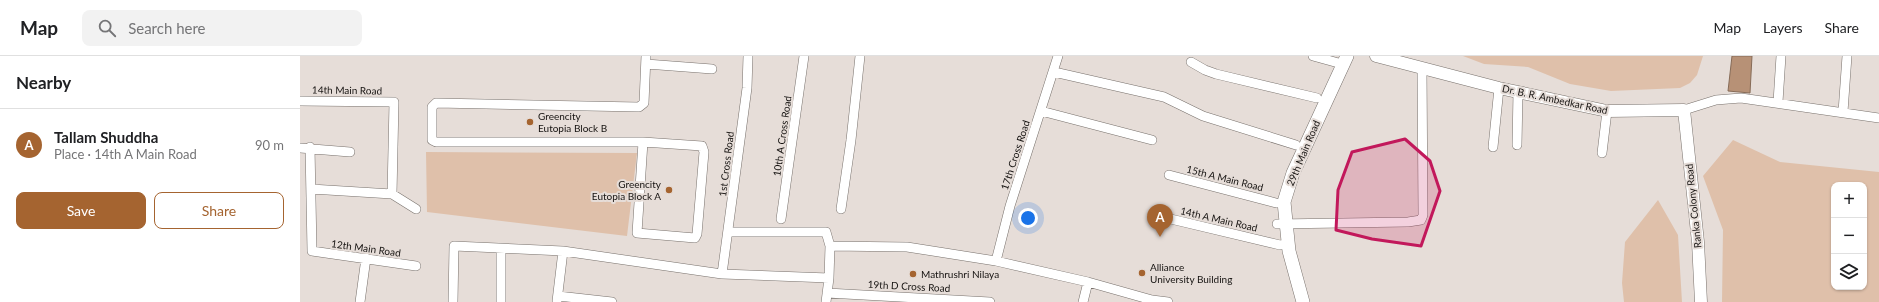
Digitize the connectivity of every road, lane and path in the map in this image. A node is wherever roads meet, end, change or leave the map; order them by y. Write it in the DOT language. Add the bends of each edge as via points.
graph roads {
  1 [pos="748,56"];
  2 [pos="804,56"];
  3 [pos="860,56"];
  4 [pos="1058,56"];
  5 [pos="1313,56"];
  6 [pos="1376,56"];
  7 [pos="1781,56"];
  8 [pos="1847,56"];
  9 [pos="1340,59"];
  10 [pos="646,60"];
  11 [pos="1191,62"];
  12 [pos="1422,68"];
  13 [pos="712,69"];
  14 [pos="1054,72"];
  15 [pos="1499,88"];
  16 [pos="1518,92"];
  17 [pos="1317,98"];
  18 [pos="300,101"];
  19 [pos="1778,102"];
  20 [pos="1684,110"];
  21 [pos="1041,111"];
  22 [pos="1607,111"];
  23 [pos="1843,112"];
  24 [pos="1879,118"];
  25 [pos="1152,140"];
  26 [pos="643,142"];
  27 [pos="1296,145"];
  28 [pos="1517,145"];
  29 [pos="1494,146"];
  30 [pos="300,148"];
  31 [pos="310,148"];
  32 [pos="350,152"];
  33 [pos="1602,153"];
  34 [pos="1169,176"];
  35 [pos="311,189"];
  36 [pos="392,194"];
  37 [pos="1276,203"];
  38 [pos="416,209"];
  39 [pos="841,209"];
  40 [pos="1154,215"];
  41 [pos="781,219"];
  42 [pos="1281,224"];
  43 [pos="729,232"];
  44 [pos="1284,245"];
  45 [pos="830,246"];
  46 [pos="501,248"];
  47 [pos="563,251"];
  48 [pos="366,258"];
  49 [pos="996,262"];
  50 [pos="416,266"];
  51 [pos="722,274"];
  52 [pos="829,278"];
  53 [pos="1088,282"];
  54 [pos="826,298"];
  55 [pos="557,299"];
  56 [pos="1152,301"];
  57 [pos="360,302"];
  58 [pos="453,302"];
  59 [pos="501,302"];
  60 [pos="612,302"];
  61 [pos="990,302"];
  62 [pos="1083,302"];
  63 [pos="1168,302"];
  64 [pos="1296,302"];
  65 [pos="1303,302"];
  66 [pos="1701,302"];
  1 -- 43 [label="street, 1st Cross Road"];
  2 -- 41 [label="street, 10th A Cross Road"];
  3 -- 39 [label="street"];
  4 -- 14 [label="street, 17th Cross Road"];
  5 -- 9 [label="street"];
  6 -- 12 [label="street, Dr. B. R. Ambedkar Road"];
  7 -- 19 [label="street"];
  8 -- 23 [label="street"];
  9 -- 17 [label="main road, 29th Main Road"];
  9 -- 42 [label="main road, 29th Main Road" via="1288,187"];
  10 -- 13 [label="street"];
  10 -- 26 [label="street" via="644,103 639,107 436,103 432,107 432,140 436,142"];
  11 -- 17 [label="street" via="1216,74"];
  12 -- 15 [label="street, Dr. B. R. Ambedkar Road"];
  12 -- 42 [label="street" via="1421,220"];
  14 -- 21 [label="street, 17th Cross Road"];
  14 -- 27 [label="street" via="1164,98 1203,116"];
  15 -- 16 [label="street, Dr. B. R. Ambedkar Road"];
  15 -- 29 [label="street"];
  16 -- 22 [label="street, Dr. B. R. Ambedkar Road"];
  16 -- 28 [label="street"];
  17 -- 27 [label="main road, 29th Main Road"];
  18 -- 36 [label="street, 14th Main Road" via="394,102"];
  19 -- 20 [label="street, Dr. B. R. Ambedkar Road" via="1741,98 1716,100"];
  19 -- 23 [label="street, Dr. B. R. Ambedkar Road"];
  20 -- 22 [label="street, Dr. B. R. Ambedkar Road"];
  20 -- 66 [label="street, Ranka Colony Road" via="1698,242"];
  21 -- 25 [label="street"];
  21 -- 49 [label="street, 17th Cross Road" via="1010,206"];
  22 -- 33 [label="street"];
  23 -- 24 [label="street, Dr. B. R. Ambedkar Road"];
  26 -- 26 [label="street" via="699,145 704,148 695,238 637,233"];
  27 -- 37 [label="main road, 29th Main Road" via="1280,184"];
  30 -- 31 [label="street"];
  31 -- 32 [label="street"];
  31 -- 35 [label="street"];
  34 -- 37 [label="street, 15th A Main Road"];
  35 -- 36 [label="street"];
  35 -- 48 [label="street, 12th Main Road" via="312,251"];
  36 -- 38 [label="street"];
  37 -- 42 [label="main road, 29th Main Road"];
  40 -- 44 [label="street, 14th A Main Road"];
  42 -- 44 [label="main road, 29th Main Road"];
  43 -- 45 [label="street" via="826,232"];
  43 -- 51 [label="street, 1st Cross Road"];
  44 -- 64 [label="main road, 29th Main Road"];
  44 -- 65 [label="main road, 29th Main Road"];
  45 -- 49 [label="street" via="907,248"];
  45 -- 52 [label="street"];
  46 -- 47 [label="street"];
  46 -- 58 [label="street" via="454,246"];
  46 -- 59 [label="street"];
  47 -- 51 [label="street"];
  47 -- 55 [label="street"];
  48 -- 50 [label="street, 12th Main Road"];
  48 -- 57 [label="street"];
  49 -- 53 [label="street"];
  51 -- 52 [label="street"];
  52 -- 54 [label="street"];
  53 -- 56 [label="street"];
  53 -- 62 [label="street"];
  54 -- 61 [label="street, 19th D Cross Road"];
  55 -- 60 [label="street"];
  56 -- 63 [label="street"];
}
